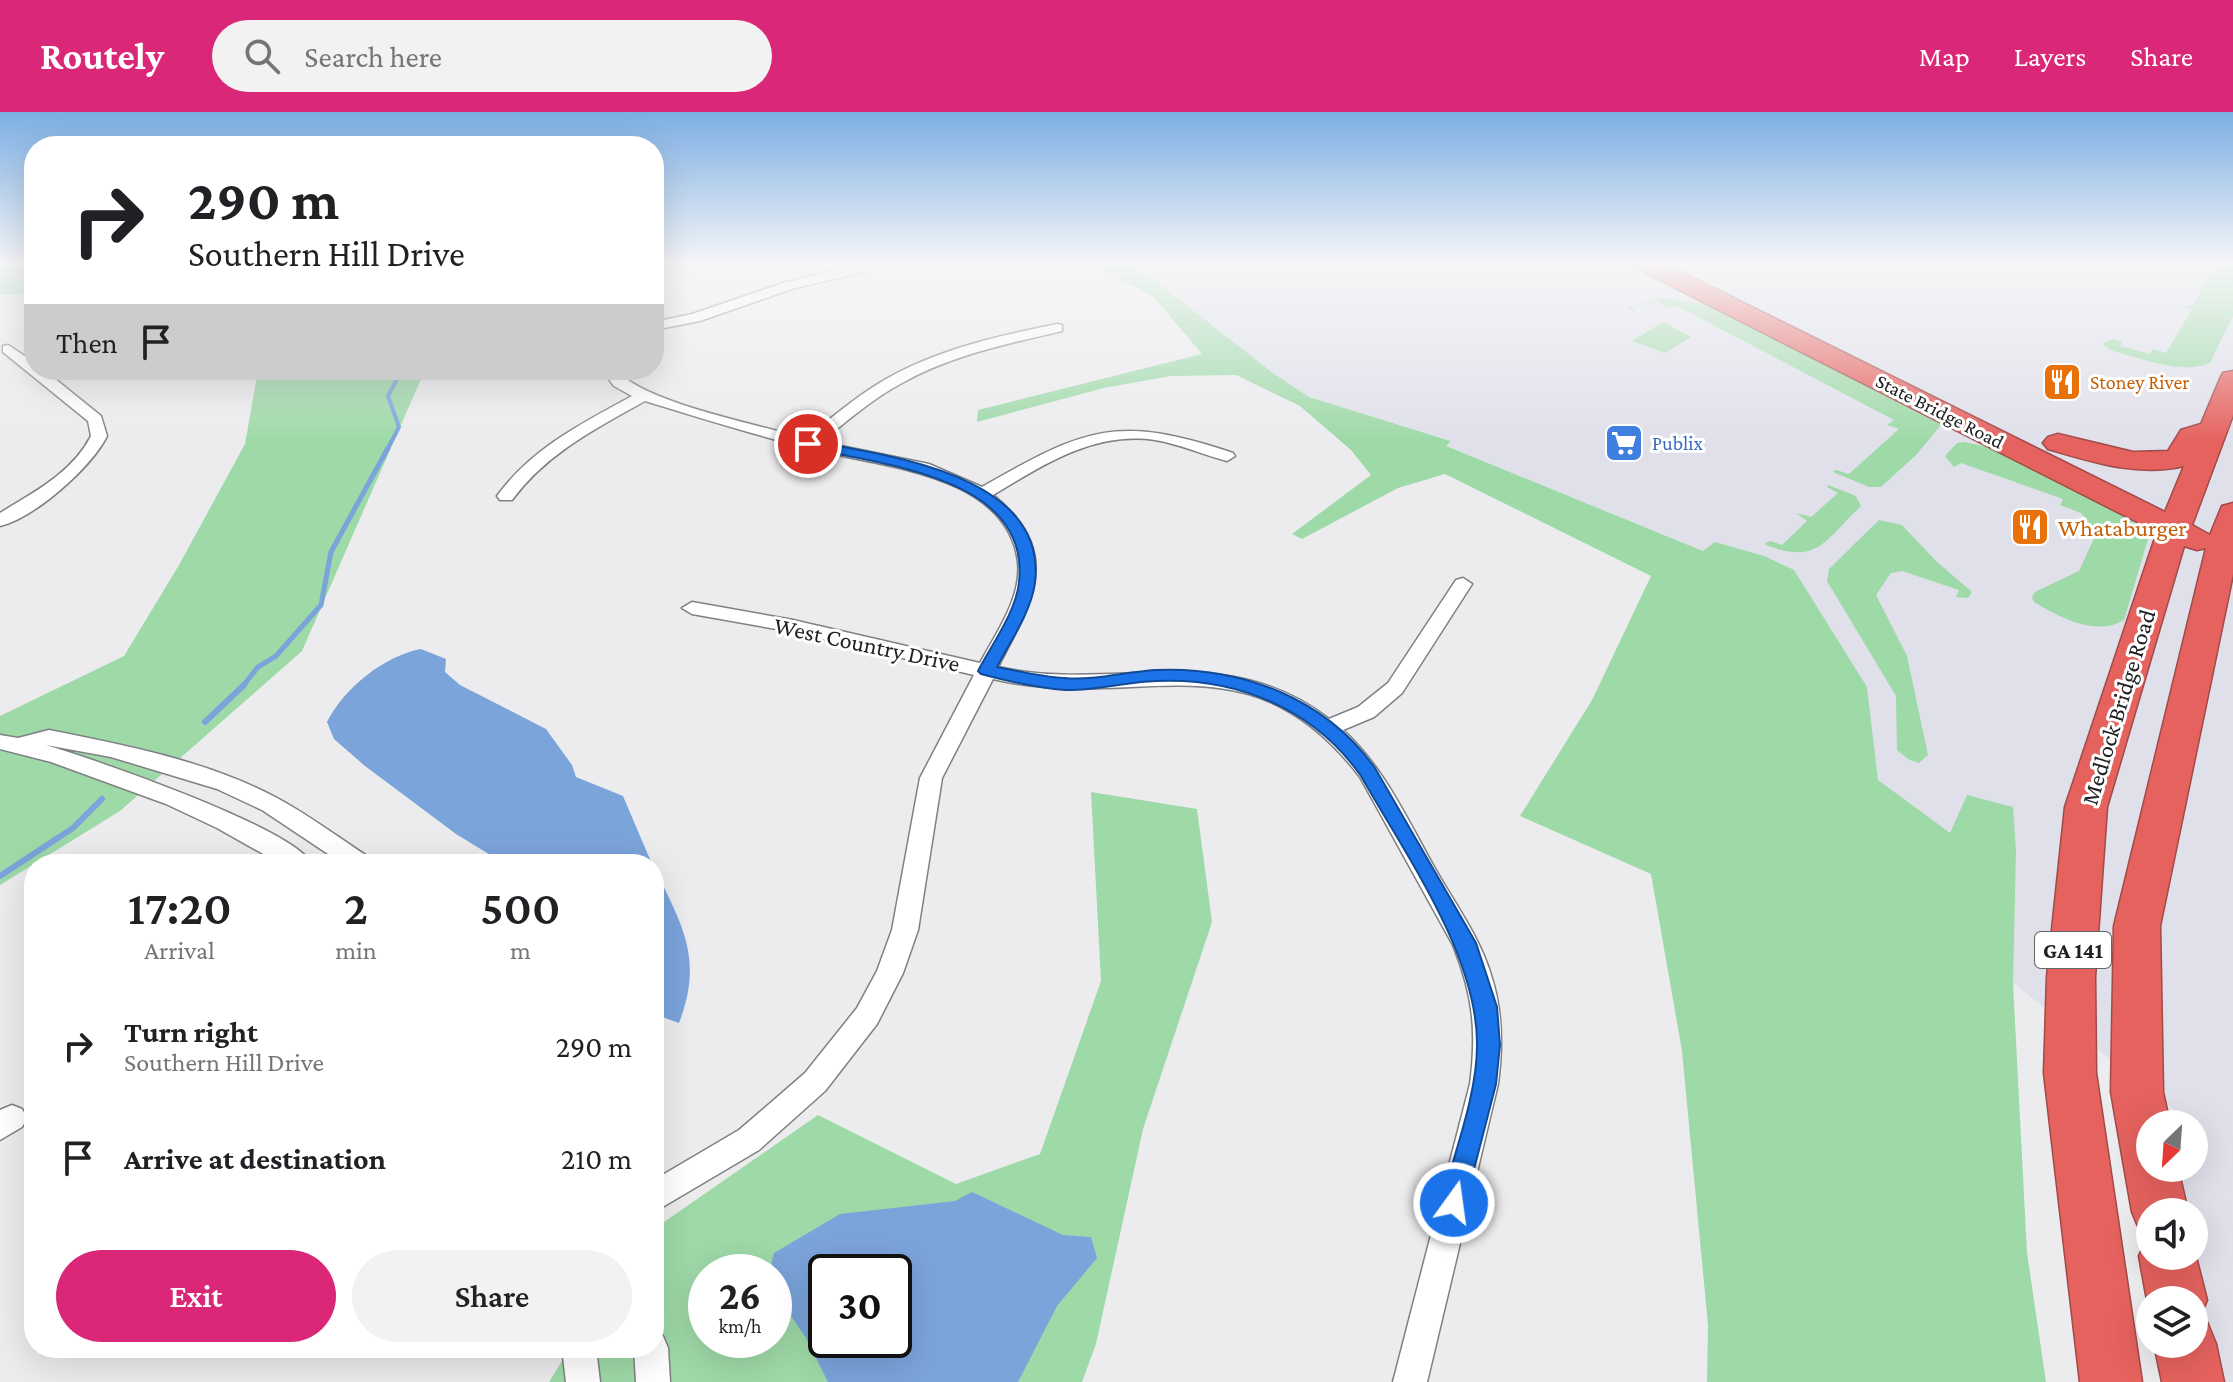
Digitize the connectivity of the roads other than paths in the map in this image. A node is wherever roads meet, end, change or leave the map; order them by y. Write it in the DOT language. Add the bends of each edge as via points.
graph roads {
  1 [pos="1771,323"];
  2 [pos="1813,323"];
  3 [pos="1057,328"];
  4 [pos="8,349"];
  5 [pos="24,362"];
  6 [pos="2233,379"];
  7 [pos="46,380"];
  8 [pos="617,380"];
  9 [pos="643,396"];
  10 [pos="2215,429"];
  11 [pos="2058,443"];
  12 [pos="808,444"];
  13 [pos="1227,456"];
  14 [pos="982,494"];
  15 [pos="506,496"];
  16 [pos="2180,517"];
  17 [pos="0,521"];
  18 [pos="2230,535"];
  19 [pos="1463,584"];
  20 [pos="692,608"];
  21 [pos="2219,625"];
  22 [pos="987,671"];
  23 [pos="1329,727"];
  24 [pos="9,744"];
  25 [pos="284,854"];
  26 [pos="346,854"];
  27 [pos="2140,1110"];
  28 [pos="664,1191"];
  29 [pos="580,1358"];
  30 [pos="652,1358"];
  31 [pos="2188,1358"];
  32 [pos="583,1382"];
  33 [pos="653,1382"];
  34 [pos="1410,1382"];
  35 [pos="2111,1382"];
  36 [pos="2193,1382"];
  1 -- 16 [label="highway, State Bridge Road"];
  2 -- 11 [label="highway, State Bridge Road"];
  3 -- 12 [label="street" via="984,344 922,367 876,392"];
  4 -- 5 [label="street"];
  6 -- 10 [label="highway, Medlock Bridge Road / GA 141"];
  7 -- 17 [label="street" via="95,419 99,436 88,457"];
  8 -- 9 [label="street"];
  9 -- 12 [label="street"];
  9 -- 15 [label="street" via="539,456"];
  10 -- 11 [label="highway" via="2191,436 2179,458 2160,463"];
  10 -- 16 [label="highway, Medlock Bridge Road / GA 141"];
  11 -- 16 [label="highway, State Bridge Road"];
  12 -- 14 [label="street" via="923,468"];
  13 -- 14 [label="street" via="1165,435 1106,435 1064,447"];
  14 -- 22 [label="street" via="1014,525 1028,565 1022,602"];
  16 -- 18 [label="highway, State Bridge Road"];
  16 -- 35 [label="highway, Medlock Bridge Road / GA 141" via="2086,807 2071,977 2070,1073"];
  18 -- 21 [label="highway, GA 141"];
  19 -- 23 [label="street" via="1395,688 1366,712"];
  20 -- 22 [label="street, West Country Drive"];
  21 -- 27 [label="highway, GA 141" via="2137,926"];
  22 -- 23 [label="street, West Country Drive" via="1065,684 1158,675 1215,679 1276,696"];
  22 -- 28 [label="street" via="931,778 905,930 867,1016 815,1082 749,1140"];
  23 -- 34 [label="street, West Country Drive" via="1369,773 1465,943 1486,1007 1484,1084"];
  24 -- 25 [label="street" via="192,804"];
  24 -- 26 [label="street" via="49,737 225,783 270,804"];
  29 -- 32 [label="street"];
  30 -- 33 [label="street"];
  31 -- 36 [label="highway"];
}
